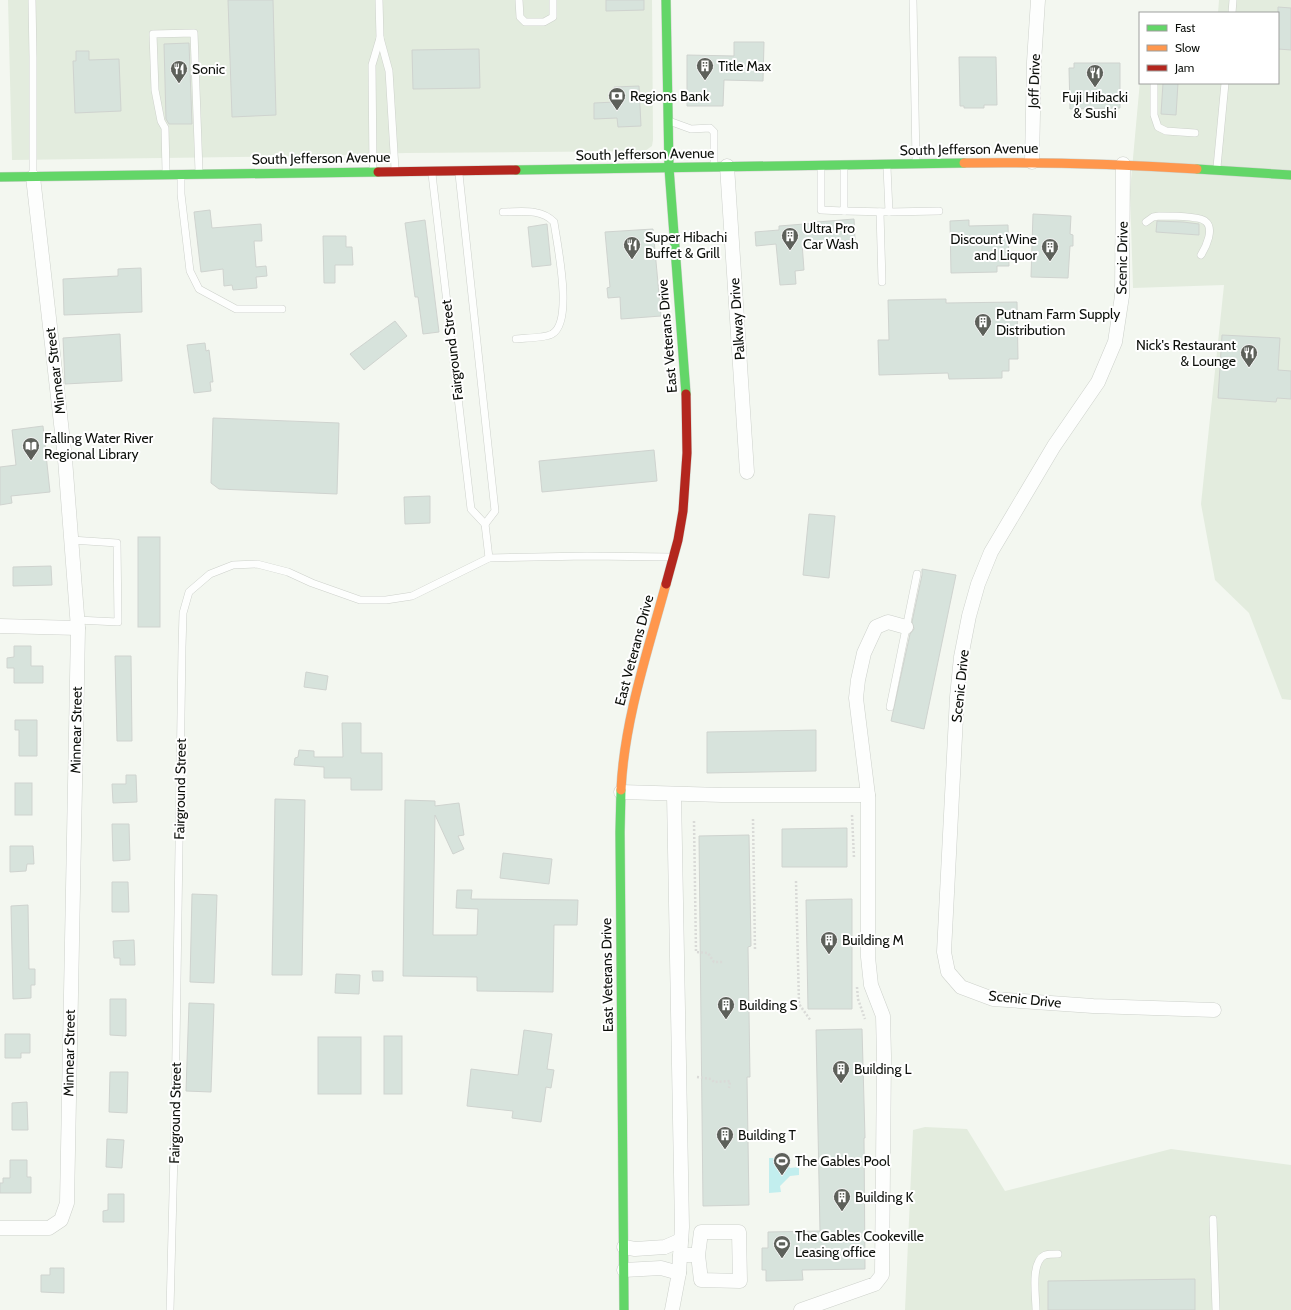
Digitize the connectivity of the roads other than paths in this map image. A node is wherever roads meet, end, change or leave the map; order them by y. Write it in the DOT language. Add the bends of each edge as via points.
graph roads {
  1 [pos="32,0"];
  2 [pos="379,0"];
  3 [pos="519,0"];
  4 [pos="553,0"];
  5 [pos="666,0"];
  6 [pos="913,0"];
  7 [pos="1038,0"];
  8 [pos="1233,0"];
  9 [pos="1232,12"];
  10 [pos="380,38"];
  11 [pos="1154,84"];
  12 [pos="1225,84"];
  13 [pos="668,121"];
  14 [pos="1195,133"];
  15 [pos="1032,162"];
  16 [pos="916,163"];
  17 [pos="844,164"];
  18 [pos="886,164"];
  19 [pos="1123,164"];
  20 [pos="820,165"];
  21 [pos="721,166"];
  22 [pos="669,168"];
  23 [pos="1217,169"];
  24 [pos="395,171"];
  25 [pos="431,171"];
  26 [pos="458,171"];
  27 [pos="372,172"];
  28 [pos="181,174"];
  29 [pos="199,174"];
  30 [pos="166,175"];
  31 [pos="1291,175"];
  32 [pos="0,177"];
  33 [pos="33,177"];
  34 [pos="844,210"];
  35 [pos="939,211"];
  36 [pos="503,212"];
  37 [pos="880,212"];
  38 [pos="889,212"];
  39 [pos="1146,222"];
  40 [pos="1201,255"];
  41 [pos="882,282"];
  42 [pos="282,309"];
  43 [pos="516,339"];
  44 [pos="747,472"];
  45 [pos="485,524"];
  46 [pos="71,540"];
  47 [pos="674,557"];
  48 [pos="489,558"];
  49 [pos="917,574"];
  50 [pos="77,624"];
  51 [pos="0,626"];
  52 [pos="906,627"];
  53 [pos="890,707"];
  54 [pos="621,792"];
  55 [pos="674,794"];
  56 [pos="868,795"];
  57 [pos="1214,1010"];
  58 [pos="1213,1219"];
  59 [pos="0,1228"];
  60 [pos="681,1240"];
  61 [pos="624,1247"];
  62 [pos="1058,1254"];
  63 [pos="680,1255"];
  64 [pos="698,1255"];
  65 [pos="624,1270"];
  66 [pos="679,1273"];
  67 [pos="170,1310"];
  68 [pos="624,1310"];
  69 [pos="672,1310"];
  70 [pos="801,1310"];
  71 [pos="1036,1310"];
  72 [pos="1216,1310"];
  1 -- 33 [label="lane"];
  2 -- 10 [label="lane"];
  3 -- 4 [label="lane" via="520,17 525,22 544,22 553,17"];
  5 -- 13 [label="street, East Veterans Drive"];
  6 -- 16 [label="lane"];
  7 -- 15 [label="street, Joff Drive"];
  8 -- 9 [label="lane"];
  10 -- 24 [label="lane" via="390,71"];
  10 -- 27 [label="lane" via="372,65"];
  11 -- 14 [label="lane" via="1154,115 1158,127 1166,131"];
  12 -- 23 [label="lane"];
  13 -- 21 [label="lane" via="691,129 710,128 714,132"];
  13 -- 22 [label="street, East Veterans Drive"];
  15 -- 16 [label="street, South Jefferson Avenue"];
  15 -- 19 [label="street, South Jefferson Avenue"];
  16 -- 18 [label="street, South Jefferson Avenue"];
  17 -- 18 [label="street, South Jefferson Avenue"];
  17 -- 20 [label="street, South Jefferson Avenue"];
  17 -- 34 [label="lane"];
  18 -- 38 [label="lane"];
  19 -- 23 [label="street, South Jefferson Avenue"];
  19 -- 57 [label="street, Scenic Drive" via="1122,296 1115,342 1098,382 1054,446 991,552 969,616 957,697 944,952 948,972 961,988 993,999 1092,1006"];
  20 -- 21 [label="street, South Jefferson Avenue"];
  20 -- 34 [label="lane" via="821,210"];
  21 -- 22 [label="street, South Jefferson Avenue"];
  21 -- 44 [label="street, Palkway Drive"];
  22 -- 26 [label="street, South Jefferson Avenue"];
  22 -- 47 [label="street, East Veterans Drive" via="687,420 683,511"];
  23 -- 31 [label="street, South Jefferson Avenue"];
  24 -- 25 [label="street, South Jefferson Avenue"];
  24 -- 27 [label="street, South Jefferson Avenue"];
  25 -- 26 [label="street, South Jefferson Avenue"];
  25 -- 45 [label="lane, Fairground Street" via="471,509"];
  26 -- 45 [label="lane, Fairground Street" via="495,511"];
  27 -- 29 [label="street, South Jefferson Avenue"];
  28 -- 29 [label="street, South Jefferson Avenue"];
  28 -- 30 [label="street, South Jefferson Avenue"];
  28 -- 42 [label="lane" via="190,271 198,289 236,309"];
  29 -- 30 [label="lane" via="194,33 153,34 155,90 161,121 165,128"];
  30 -- 33 [label="street, South Jefferson Avenue"];
  32 -- 33 [label="street, South Jefferson Avenue"];
  33 -- 46 [label="street, Minnear Street" via="65,459"];
  34 -- 37 [label="lane"];
  35 -- 38 [label="lane"];
  36 -- 43 [label="lane" via="538,212 554,222 563,294 559,327 552,334"];
  37 -- 38 [label="lane"];
  37 -- 41 [label="lane"];
  39 -- 40 [label="lane" via="1159,216 1199,218 1205,221 1208,226 1208,241"];
  45 -- 48 [label="lane"];
  46 -- 50 [label="street, Minnear Street"];
  46 -- 50 [label="lane" via="117,543 118,622"];
  47 -- 48 [label="lane, Fairground Street"];
  47 -- 54 [label="street, East Veterans Drive" via="630,719"];
  48 -- 67 [label="lane, Fairground Street" via="412,596 386,600 360,600 288,572 257,564 233,565 210,574 189,592 183,613 182,648"];
  49 -- 52 [label="lane"];
  50 -- 51 [label="street"];
  50 -- 59 [label="street, Minnear Street" via="66,1203 61,1220 48,1228"];
  52 -- 53 [label="lane"];
  52 -- 56 [label="street" via="888,622 876,627 864,654 858,680 856,698"];
  54 -- 55 [label="street"];
  54 -- 61 [label="street, East Veterans Drive"];
  55 -- 56 [label="street"];
  55 -- 60 [label="street"];
  56 -- 70 [label="street" via="868,957 872,985 883,1016 882,1275 875,1284"];
  58 -- 72 [label="lane"];
  60 -- 61 [label="street" via="665,1247"];
  60 -- 63 [label="street"];
  61 -- 65 [label="street, East Veterans Drive"];
  62 -- 71 [label="lane" via="1045,1255 1035,1268"];
  63 -- 64 [label="street"];
  63 -- 66 [label="street"];
  65 -- 66 [label="street" via="661,1268"];
  65 -- 68 [label="street, East Veterans Drive"];
  66 -- 69 [label="street"];
}
